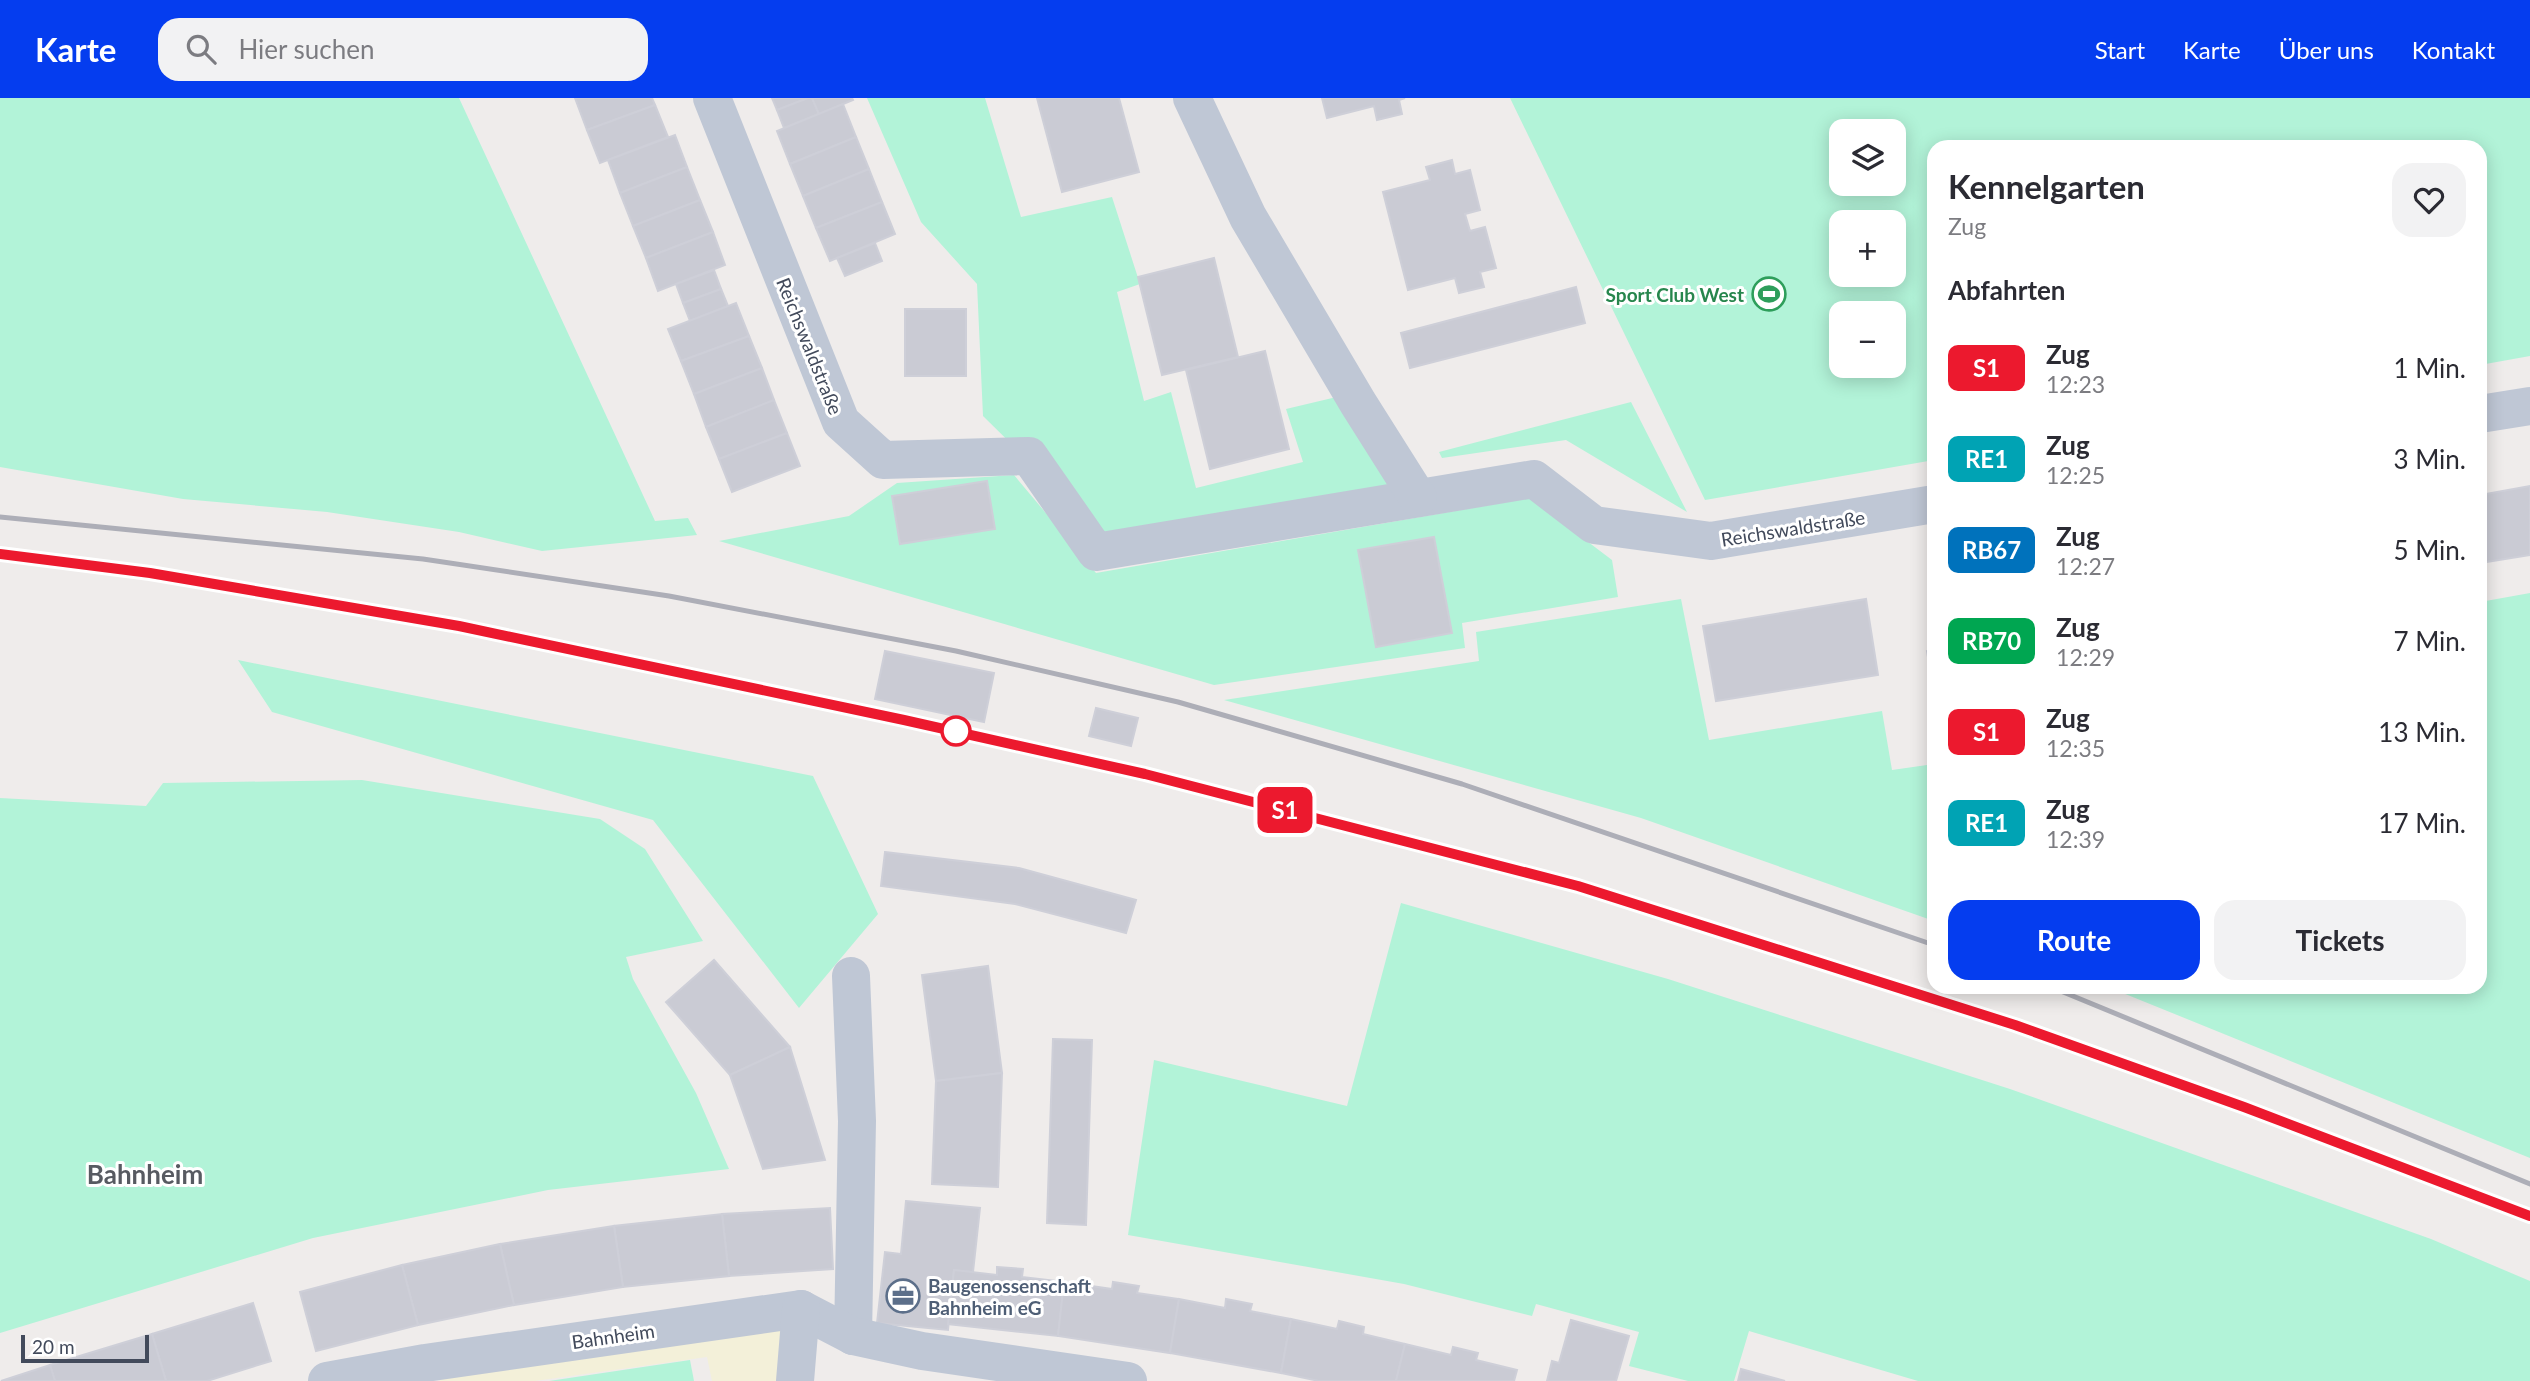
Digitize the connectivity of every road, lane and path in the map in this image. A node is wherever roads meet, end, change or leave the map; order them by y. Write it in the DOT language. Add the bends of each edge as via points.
graph roads {
  1 [pos="712,98"];
  2 [pos="1192,98"];
  3 [pos="2530,406"];
  4 [pos="2487,413"];
  5 [pos="1418,498"];
  6 [pos="1927,505"];
  7 [pos="852,976"];
  8 [pos="801,1309"];
  9 [pos="853,1336"];
  10 [pos="920,1366"];
  11 [pos="427,1372"];
  12 [pos="327,1381"];
  13 [pos="795,1381"];
  14 [pos="1128,1381"];
  1 -- 5 [label="street, Reichswaldstraße" via="841,422 883,460 1029,456 1096,552"];
  2 -- 5 [label="street" via="1248,217"];
  3 -- 4 [label="street"];
  5 -- 6 [label="street, Reichswaldstraße" via="1534,479 1594,525 1711,541"];
  7 -- 9 [label="street" via="858,1121"];
  8 -- 9 [label="street"];
  8 -- 11 [label="street, Bahnheim"];
  8 -- 13 [label="street"];
  9 -- 10 [label="street"];
  10 -- 14 [label="street"];
  11 -- 12 [label="street, Bahnheim"];
}
